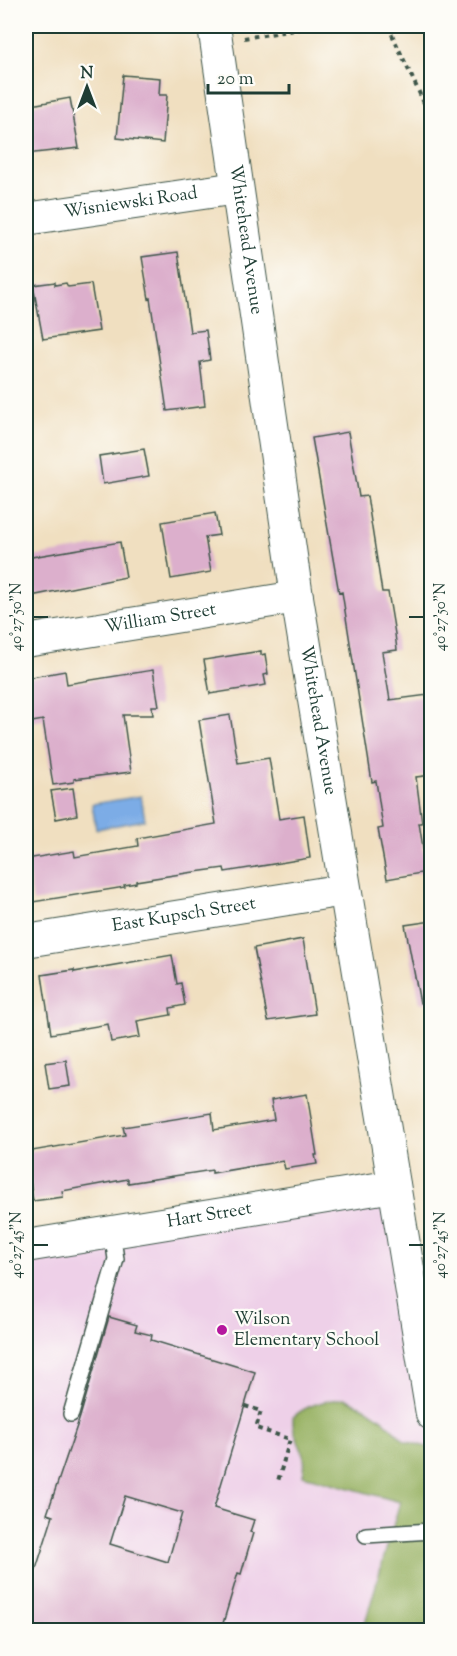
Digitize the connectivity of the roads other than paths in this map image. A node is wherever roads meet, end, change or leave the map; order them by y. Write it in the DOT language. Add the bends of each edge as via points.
graph roads {
  1 [pos="215,34"];
  2 [pos="237,188"];
  3 [pos="26,219"];
  4 [pos="297,597"];
  5 [pos="26,641"];
  6 [pos="344,890"];
  7 [pos="26,941"];
  8 [pos="394,1186"];
  9 [pos="112,1232"];
  10 [pos="26,1246"];
  11 [pos="71,1414"];
  12 [pos="432,1414"];
  13 [pos="432,1531"];
  14 [pos="366,1535"];
  1 -- 2 [label="street, Whitehead Avenue"];
  2 -- 3 [label="street, Wisniewski Road"];
  2 -- 4 [label="street, Whitehead Avenue"];
  4 -- 5 [label="street, William Street"];
  4 -- 6 [label="street, Whitehead Avenue"];
  6 -- 7 [label="street, East Kupsch Street"];
  6 -- 8 [label="street, Whitehead Avenue"];
  8 -- 9 [label="street, Hart Street"];
  8 -- 12 [label="street, Whitehead Avenue"];
  9 -- 10 [label="street, Hart Street"];
  9 -- 11 [label="lane" via="116,1258"];
  13 -- 14 [label="lane"];
}
